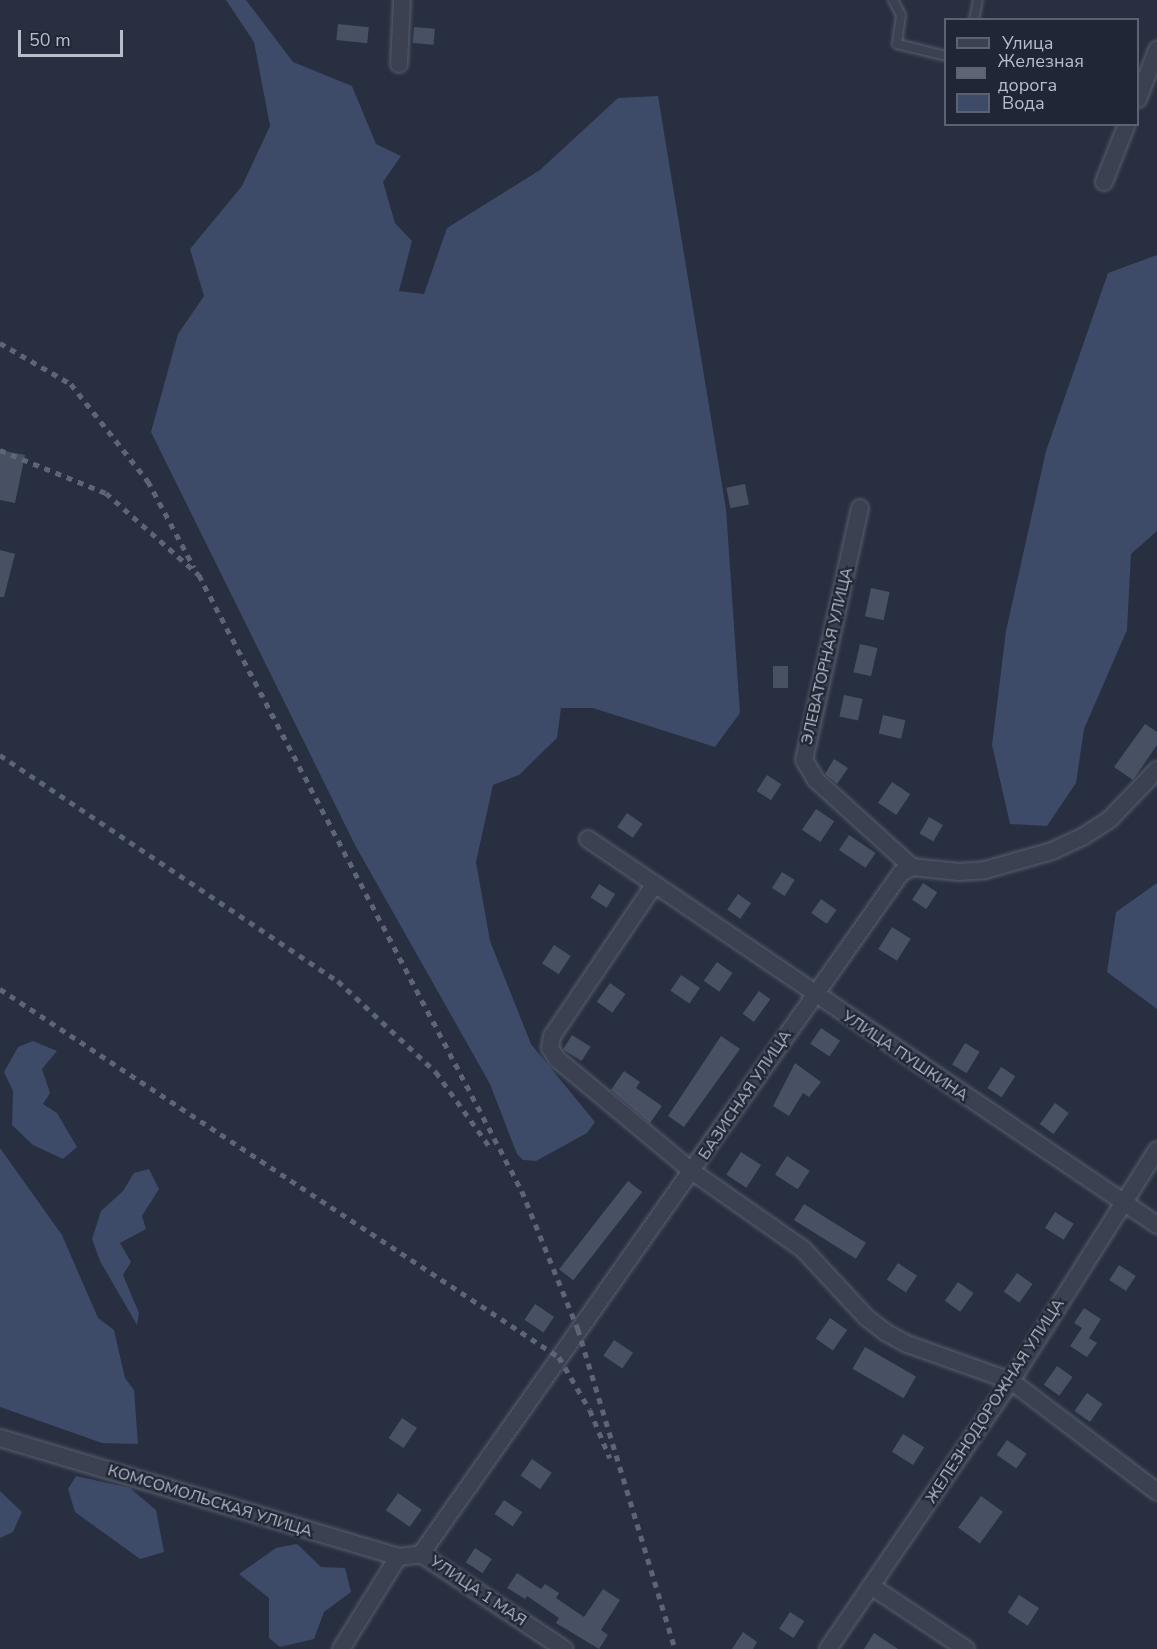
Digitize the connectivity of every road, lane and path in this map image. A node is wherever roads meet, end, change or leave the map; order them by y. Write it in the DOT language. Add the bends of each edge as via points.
graph roads {
  1 [pos="402,0"];
  2 [pos="893,0"];
  3 [pos="978,0"];
  4 [pos="974,18"];
  5 [pos="1157,50"];
  6 [pos="944,56"];
  7 [pos="399,64"];
  8 [pos="1139,94"];
  9 [pos="1126,126"];
  10 [pos="1104,182"];
  11 [pos="860,508"];
  12 [pos="1157,770"];
  13 [pos="588,839"];
  14 [pos="912,867"];
  15 [pos="654,885"];
  16 [pos="813,994"];
  17 [pos="1157,1150"];
  18 [pos="693,1172"];
  19 [pos="1123,1202"];
  20 [pos="1157,1225"];
  21 [pos="1011,1381"];
  22 [pos="0,1438"];
  23 [pos="1157,1492"];
  24 [pos="421,1554"];
  25 [pos="398,1557"];
  26 [pos="872,1586"];
  27 [pos="340,1649"];
  28 [pos="564,1649"];
  29 [pos="828,1649"];
  30 [pos="966,1649"];
  1 -- 7 [label="street"];
  2 -- 6 [label="lane" via="901,15 897,44"];
  3 -- 4 [label="lane"];
  5 -- 8 [label="street"];
  9 -- 10 [label="street"];
  11 -- 14 [label="street, ЭЛЕВАТОРНАЯ УЛИЦА" via="804,760 816,780"];
  12 -- 14 [label="street" via="1110,819 1084,837 1052,851 985,870 959,873"];
  13 -- 15 [label="street, УЛИЦА ПУШКИНА"];
  14 -- 16 [label="street, БАЗИСНАЯ УЛИЦА" via="887,891"];
  15 -- 16 [label="street, УЛИЦА ПУШКИНА"];
  15 -- 18 [label="street" via="552,1036 550,1048 557,1059"];
  16 -- 18 [label="street, БАЗИСНАЯ УЛИЦА"];
  16 -- 19 [label="street, УЛИЦА ПУШКИНА"];
  17 -- 19 [label="street, ЖЕЛЕЗНОДОРОЖНАЯ УЛИЦА"];
  18 -- 21 [label="street" via="803,1249 885,1332 907,1344"];
  18 -- 24 [label="street, БАЗИСНАЯ УЛИЦА"];
  19 -- 20 [label="street, УЛИЦА ПУШКИНА"];
  19 -- 21 [label="street, ЖЕЛЕЗНОДОРОЖНАЯ УЛИЦА"];
  21 -- 23 [label="street"];
  21 -- 26 [label="street, ЖЕЛЕЗНОДОРОЖНАЯ УЛИЦА"];
  22 -- 25 [label="street, КОМСОМОЛЬСКАЯ УЛИЦА"];
  24 -- 25 [label="street, КОМСОМОЛЬСКАЯ УЛИЦА"];
  24 -- 28 [label="street, УЛИЦА 1 МАЯ"];
  25 -- 27 [label="street"];
  26 -- 29 [label="street, ЖЕЛЕЗНОДОРОЖНАЯ УЛИЦА"];
  26 -- 30 [label="street"];
}
